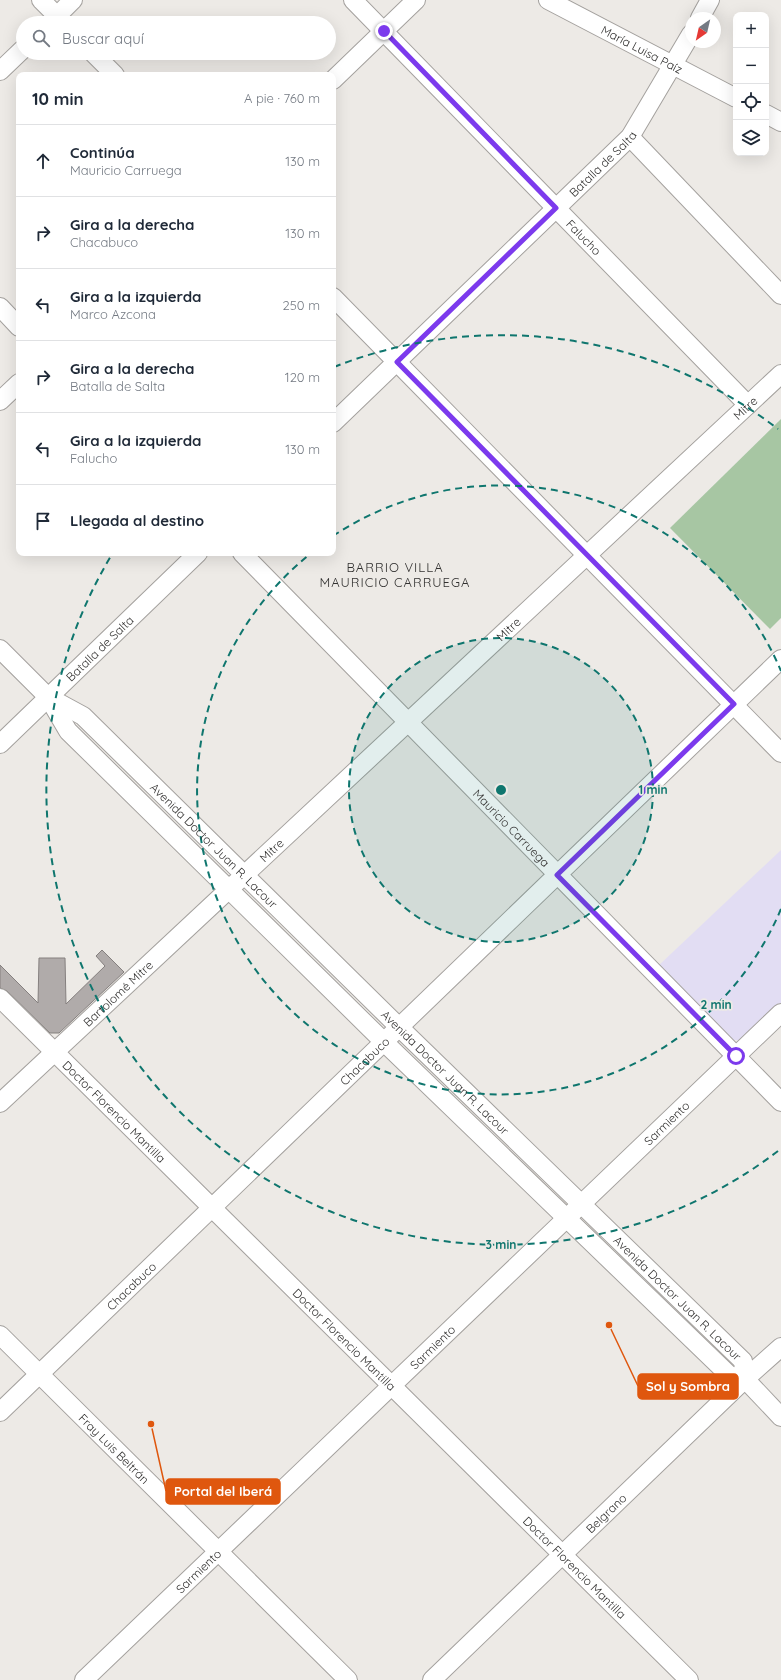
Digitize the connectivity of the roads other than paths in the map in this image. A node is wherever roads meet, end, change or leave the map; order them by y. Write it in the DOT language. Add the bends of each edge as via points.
graph roads {
  1 [pos="41,0"];
  2 [pos="73,0"];
  3 [pos="353,0"];
  4 [pos="416,0"];
  5 [pos="548,0"];
  6 [pos="710,0"];
  7 [pos="703,12"];
  8 [pos="53,16"];
  9 [pos="61,16"];
  10 [pos="384,31"];
  11 [pos="685,45"];
  12 [pos="16,56"];
  13 [pos="100,60"];
  14 [pos="673,66"];
  15 [pos="0,71"];
  16 [pos="112,72"];
  17 [pos="336,77"];
  18 [pos="733,96"];
  19 [pos="630,137"];
  20 [pos="556,208"];
  21 [pos="781,295"];
  22 [pos="336,300"];
  23 [pos="0,307"];
  24 [pos="16,324"];
  25 [pos="397,362"];
  26 [pos="781,374"];
  27 [pos="16,386"];
  28 [pos="0,401"];
  29 [pos="748,405"];
  30 [pos="336,420"];
  31 [pos="587,555"];
  32 [pos="195,556"];
  33 [pos="245,556"];
  34 [pos="0,649"];
  35 [pos="781,659"];
  36 [pos="48,697"];
  37 [pos="734,704"];
  38 [pos="408,722"];
  39 [pos="0,744"];
  40 [pos="781,753"];
  41 [pos="557,875"];
  42 [pos="237,882"];
  43 [pos="0,998"];
  44 [pos="781,1013"];
  45 [pos="399,1027"];
  46 [pos="384,1042"];
  47 [pos="54,1052"];
  48 [pos="736,1056"];
  49 [pos="781,1102"];
  50 [pos="0,1103"];
  51 [pos="581,1204"];
  52 [pos="212,1208"];
  53 [pos="567,1218"];
  54 [pos="0,1335"];
  55 [pos="781,1347"];
  56 [pos="40,1374"];
  57 [pos="744,1379"];
  58 [pos="391,1386"];
  59 [pos="0,1412"];
  60 [pos="781,1416"];
  61 [pos="218,1551"];
  62 [pos="562,1554"];
  63 [pos="84,1680"];
  64 [pos="348,1680"];
  65 [pos="432,1680"];
  66 [pos="689,1680"];
  1 -- 8 [label="street"];
  2 -- 9 [label="street"];
  3 -- 10 [label="street, Falucho"];
  4 -- 10 [label="street"];
  5 -- 14 [label="street, María Luisa Paíz"];
  6 -- 7 [label="street"];
  10 -- 17 [label="street"];
  10 -- 20 [label="street, Falucho"];
  11 -- 14 [label="street, Batalla de Salta"];
  12 -- 15 [label="street"];
  13 -- 16 [label="street"];
  14 -- 18 [label="street, María Luisa Paíz"];
  14 -- 19 [label="street, Batalla de Salta"];
  19 -- 20 [label="street, Batalla de Salta"];
  19 -- 21 [label="street"];
  20 -- 25 [label="street, Batalla de Salta"];
  20 -- 29 [label="street, Falucho"];
  22 -- 25 [label="street"];
  23 -- 24 [label="street"];
  25 -- 30 [label="street, Batalla de Salta"];
  25 -- 31 [label="street"];
  26 -- 29 [label="street, Mitre"];
  27 -- 28 [label="street"];
  29 -- 31 [label="street, Mitre"];
  31 -- 37 [label="street"];
  31 -- 38 [label="street, Mitre"];
  32 -- 36 [label="street, Batalla de Salta"];
  33 -- 38 [label="street, Mauricio Carruega"];
  34 -- 36 [label="street, Avenida Doctor Juan R. Lacour"];
  35 -- 37 [label="street, Chacabuco"];
  36 -- 39 [label="street, Batalla de Salta"];
  36 -- 42 [label="street, Avenida Doctor Juan R. Lacour" via="83,716"];
  37 -- 40 [label="street"];
  37 -- 41 [label="street, Chacabuco"];
  38 -- 41 [label="street, Mauricio Carruega"];
  38 -- 42 [label="street, Mitre"];
  41 -- 45 [label="street, Chacabuco"];
  41 -- 48 [label="street, Mauricio Carruega"];
  42 -- 45 [label="street, Avenida Doctor Juan R. Lacour"];
  42 -- 46 [label="street, Avenida Doctor Juan R. Lacour"];
  42 -- 47 [label="street, Bartolomé Mitre"];
  43 -- 47 [label="street, Doctor Florencio Mantilla"];
  44 -- 48 [label="street, Sarmiento"];
  45 -- 46 [label="street, Chacabuco"];
  45 -- 51 [label="street, Avenida Doctor Juan R. Lacour"];
  46 -- 52 [label="street, Chacabuco"];
  46 -- 53 [label="street, Avenida Doctor Juan R. Lacour"];
  47 -- 50 [label="street, Bartolomé Mitre"];
  47 -- 52 [label="street, Doctor Florencio Mantilla"];
  48 -- 49 [label="street, Mauricio Carruega"];
  48 -- 51 [label="street, Sarmiento"];
  51 -- 53 [label="street, Sarmiento"];
  51 -- 57 [label="street, Avenida Doctor Juan R. Lacour" via="743,1361"];
  52 -- 56 [label="street, Chacabuco"];
  52 -- 58 [label="street, Doctor Florencio Mantilla"];
  53 -- 57 [label="street, Avenida Doctor Juan R. Lacour" via="729,1375"];
  53 -- 58 [label="street, Sarmiento"];
  54 -- 56 [label="street, Fray Luis Beltrán"];
  55 -- 57 [label="street, Belgrano"];
  56 -- 59 [label="street, Chacabuco"];
  56 -- 61 [label="street, Fray Luis Beltrán"];
  57 -- 60 [label="street"];
  57 -- 62 [label="street, Belgrano"];
  58 -- 61 [label="street, Sarmiento"];
  58 -- 62 [label="street, Doctor Florencio Mantilla"];
  61 -- 63 [label="street, Sarmiento"];
  61 -- 64 [label="street, Fray Luis Beltrán"];
  62 -- 65 [label="street, Belgrano"];
  62 -- 66 [label="street, Doctor Florencio Mantilla"];
}
